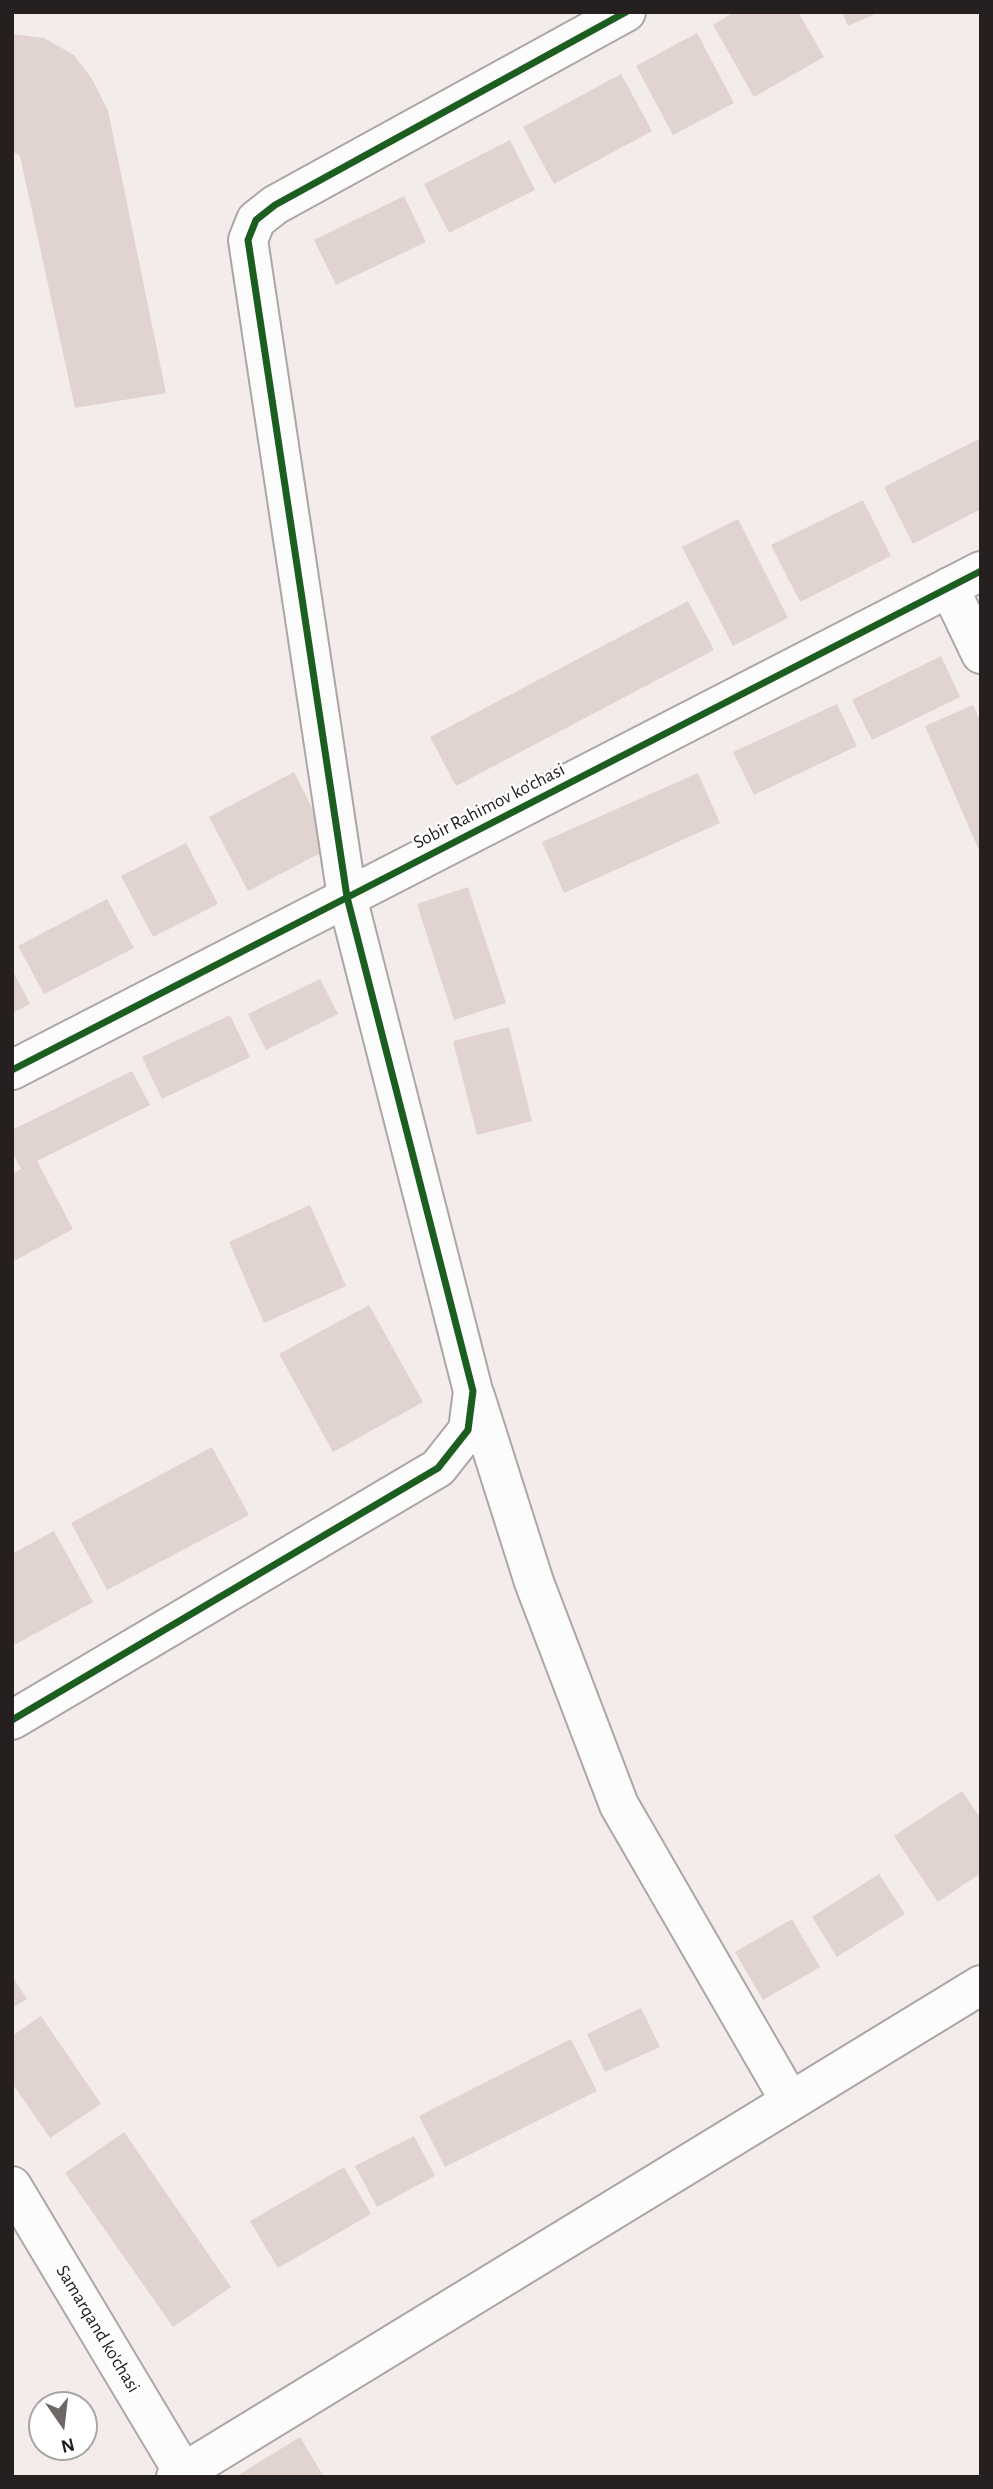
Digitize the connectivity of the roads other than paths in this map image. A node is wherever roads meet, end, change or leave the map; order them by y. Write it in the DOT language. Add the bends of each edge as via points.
graph roads {
  1 [pos="626,12"];
  2 [pos="965,579"];
  3 [pos="981,654"];
  4 [pos="347,897"];
  5 [pos="12,1070"];
  6 [pos="473,1391"];
  7 [pos="12,1720"];
  8 [pos="981,1985"];
  9 [pos="790,2101"];
  10 [pos="12,2186"];
  11 [pos="180,2474"];
  1 -- 4 [label="street" via="275,205 256,220 248,240"];
  2 -- 3 [label="street"];
  2 -- 4 [label="street, Sobir Rahimov ko'chasi"];
  4 -- 5 [label="street, Sobir Rahimov ko'chasi"];
  4 -- 6 [label="street"];
  6 -- 7 [label="street" via="468,1430 438,1468"];
  6 -- 9 [label="street" via="534,1582 619,1805"];
  8 -- 9 [label="street"];
  9 -- 11 [label="street"];
  10 -- 11 [label="street, Samarqand ko'chasi"];
}
